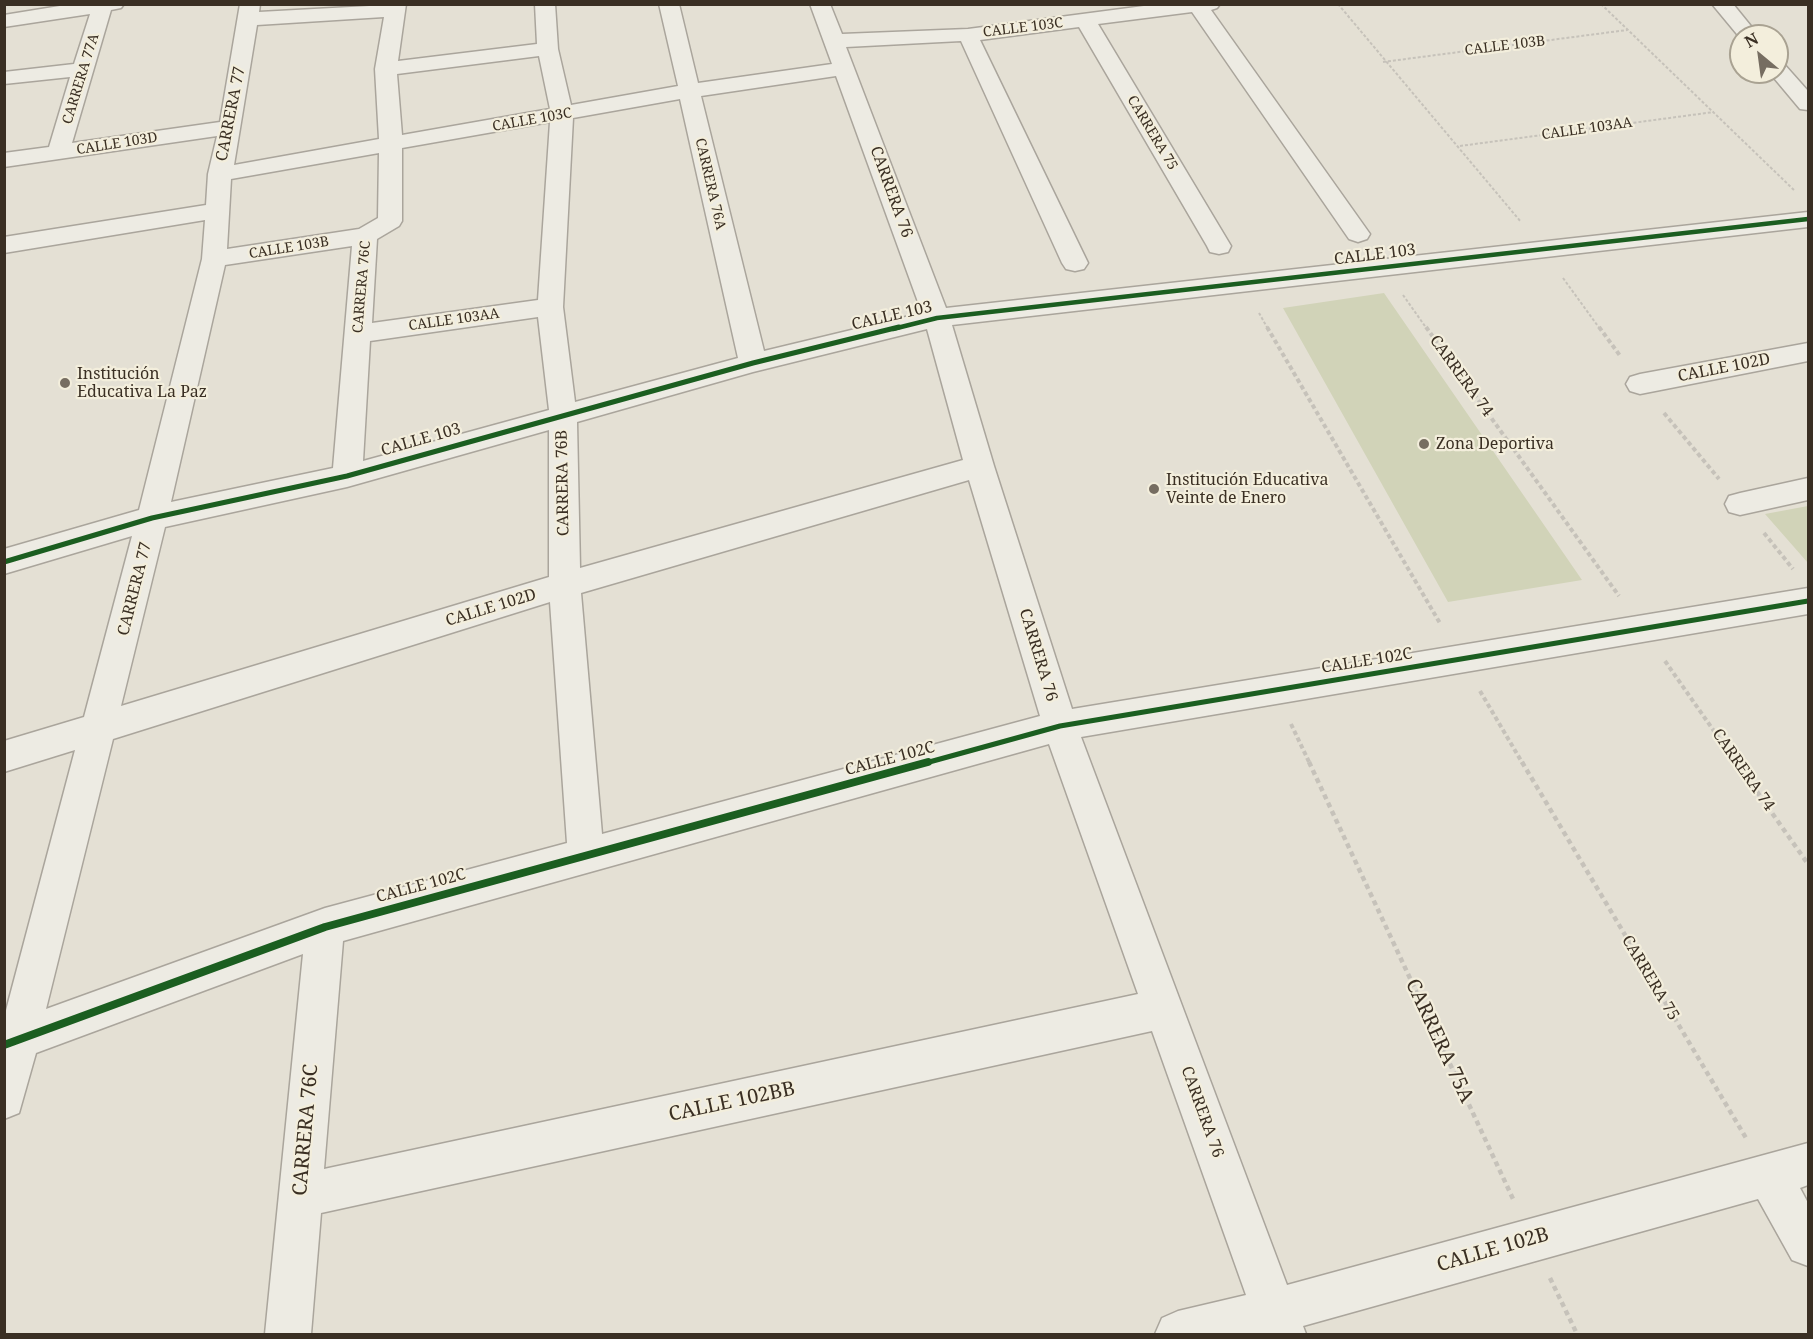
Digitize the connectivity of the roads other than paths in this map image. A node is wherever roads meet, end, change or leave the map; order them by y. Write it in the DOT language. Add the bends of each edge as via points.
graph roads {
  1 [pos="545,4"];
  2 [pos="669,4"];
  3 [pos="820,4"];
  4 [pos="1722,4"];
  5 [pos="107,5"];
  6 [pos="1204,5"];
  7 [pos="396,7"];
  8 [pos="249,12"];
  9 [pos="1085,20"];
  10 [pos="4,21"];
  11 [pos="1739,24"];
  12 [pos="968,35"];
  13 [pos="548,49"];
  14 [pos="840,55"];
  15 [pos="84,69"];
  16 [pos="386,69"];
  17 [pos="4,78"];
  18 [pos="1789,82"];
  19 [pos="688,91"];
  20 [pos="1809,104"];
  21 [pos="562,115"];
  22 [pos="230,127"];
  23 [pos="391,145"];
  24 [pos="58,153"];
  25 [pos="4,160"];
  26 [pos="220,174"];
  27 [pos="1805,208"];
  28 [pos="215,212"];
  29 [pos="1358,234"];
  30 [pos="364,236"];
  31 [pos="4,244"];
  32 [pos="1219,246"];
  33 [pos="214,259"];
  34 [pos="1075,263"];
  35 [pos="550,307"];
  36 [pos="937,318"];
  37 [pos="358,334"];
  38 [pos="1809,352"];
  39 [pos="753,363"];
  40 [pos="1641,384"];
  41 [pos="563,414"];
  42 [pos="979,466"];
  43 [pos="347,476"];
  44 [pos="1809,489"];
  45 [pos="1740,504"];
  46 [pos="152,518"];
  47 [pos="4,562"];
  48 [pos="565,585"];
  49 [pos="1809,601"];
  50 [pos="1060,726"];
  51 [pos="100,727"];
  52 [pos="4,757"];
  53 [pos="586,856"];
  54 [pos="325,927"];
  55 [pos="1164,1008"];
  56 [pos="11,1042"];
  57 [pos="4,1098"];
  58 [pos="1809,1164"];
  59 [pos="1768,1175"];
  60 [pos="300,1196"];
  61 [pos="1809,1244"];
  62 [pos="1279,1323"];
  63 [pos="288,1335"];
  64 [pos="1178,1335"];
  1 -- 13 [label="street, CARRERA 76B"];
  2 -- 19 [label="street, CARRERA 76A"];
  3 -- 14 [label="street, CARRERA 76"];
  4 -- 11 [label="street"];
  5 -- 10 [label="street"];
  5 -- 15 [label="street, CARRERA 77A"];
  6 -- 9 [label="street, CALLE 103C"];
  6 -- 29 [label="street"];
  7 -- 8 [label="street"];
  7 -- 16 [label="street, CARRERA 76C"];
  8 -- 22 [label="street, CARRERA 77"];
  9 -- 12 [label="street, CALLE 103C"];
  9 -- 32 [label="street, CARRERA 75"];
  12 -- 14 [label="street, CALLE 103C"];
  12 -- 34 [label="street"];
  13 -- 16 [label="street"];
  13 -- 21 [label="street, CARRERA 76B"];
  14 -- 19 [label="street, CALLE 103C"];
  14 -- 36 [label="street, CARRERA 76"];
  15 -- 17 [label="street"];
  15 -- 24 [label="street, CARRERA 77A"];
  16 -- 23 [label="street, CARRERA 76C"];
  18 -- 20 [label="street"];
  19 -- 21 [label="street, CALLE 103C"];
  19 -- 39 [label="street, CARRERA 76A"];
  21 -- 23 [label="street, CALLE 103C"];
  21 -- 35 [label="street, CARRERA 76B"];
  22 -- 24 [label="street, CALLE 103D"];
  22 -- 26 [label="street, CARRERA 77"];
  23 -- 26 [label="street, CALLE 103C"];
  23 -- 30 [label="street, CARRERA 76C" via="390,221"];
  24 -- 25 [label="street, CALLE 103D"];
  26 -- 28 [label="street, CARRERA 77"];
  27 -- 36 [label="street, CALLE 103" via="1383,268"];
  28 -- 31 [label="street"];
  28 -- 33 [label="street, CARRERA 77"];
  30 -- 33 [label="street, CALLE 103B"];
  30 -- 37 [label="street, CARRERA 76C"];
  33 -- 46 [label="street, CARRERA 77"];
  35 -- 37 [label="street, CALLE 103AA"];
  35 -- 41 [label="street, CARRERA 76B"];
  36 -- 39 [label="street, CALLE 103"];
  36 -- 42 [label="street, CARRERA 76"];
  37 -- 43 [label="street, CARRERA 76C"];
  38 -- 40 [label="street, CALLE 102D"];
  39 -- 41 [label="street, CALLE 103"];
  41 -- 43 [label="street, CALLE 103"];
  41 -- 48 [label="street, CARRERA 76B"];
  42 -- 48 [label="street, CALLE 102D"];
  42 -- 50 [label="street, CARRERA 76"];
  43 -- 46 [label="street, CALLE 103"];
  44 -- 45 [label="street"];
  46 -- 47 [label="street, CALLE 103"];
  46 -- 51 [label="street, CARRERA 77"];
  48 -- 51 [label="street, CALLE 102D"];
  48 -- 53 [label="street, CARRERA 76B"];
  49 -- 50 [label="street, CALLE 102C"];
  50 -- 53 [label="street, CALLE 102C"];
  50 -- 55 [label="street, CARRERA 76"];
  51 -- 52 [label="street, CALLE 102D"];
  51 -- 56 [label="street, CARRERA 77"];
  53 -- 54 [label="street, CALLE 102C"];
  54 -- 56 [label="street, CALLE 102C"];
  54 -- 60 [label="street, CARRERA 76C"];
  55 -- 60 [label="street, CALLE 102BB"];
  55 -- 62 [label="street, CARRERA 76"];
  56 -- 57 [label="street, CARRERA 77"];
  58 -- 59 [label="street, CALLE 102B"];
  59 -- 61 [label="street"];
  59 -- 62 [label="street, CALLE 102B" via="1532,1239"];
  60 -- 63 [label="street, CARRERA 76C"];
  62 -- 64 [label="street, CALLE 102B"];
}
